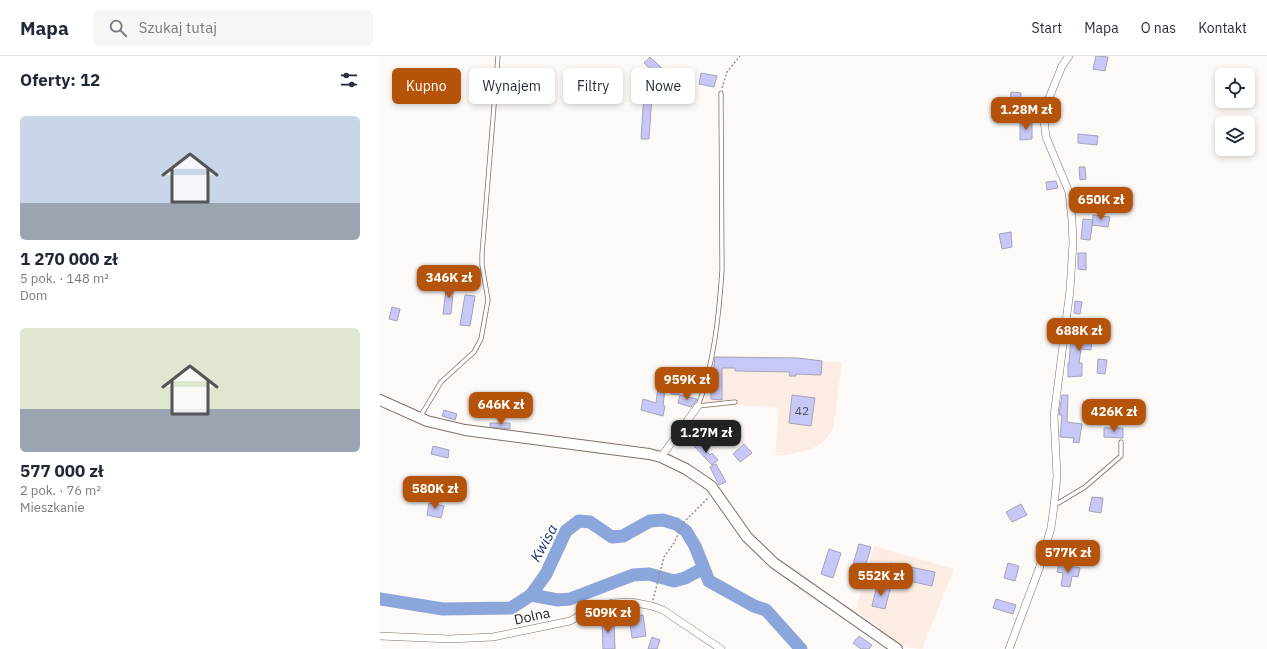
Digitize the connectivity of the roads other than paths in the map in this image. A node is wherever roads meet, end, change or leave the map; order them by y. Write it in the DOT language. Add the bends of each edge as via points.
graph roads {
  1 [pos="498,56"];
  2 [pos="1069,56"];
  3 [pos="721,92"];
  4 [pos="380,400"];
  5 [pos="736,402"];
  6 [pos="698,406"];
  7 [pos="420,418"];
  8 [pos="1121,442"];
  9 [pos="661,457"];
  10 [pos="1054,506"];
  11 [pos="380,636"];
  12 [pos="721,649"];
  13 [pos="897,649"];
  14 [pos="1009,649"];
  1 -- 7 [label="lane" via="482,265 488,300 481,339 474,352 441,382"];
  2 -- 10 [label="street" via="1053,86 1044,120 1046,137 1070,192 1073,243 1070,290 1054,416 1057,476"];
  3 -- 6 [label="lane" via="722,270 708,372"];
  4 -- 7 [label="main road"];
  5 -- 6 [label="lane"];
  6 -- 9 [label="street"];
  7 -- 9 [label="main road" via="465,430"];
  8 -- 10 [label="lane" via="1120,456 1085,486"];
  9 -- 13 [label="main road" via="686,469 711,486 747,537 774,563"];
  10 -- 14 [label="street" via="1052,528"];
  11 -- 12 [label="street, Dolna" via="493,638 570,621 590,610 612,603 631,602 662,610"];
}
